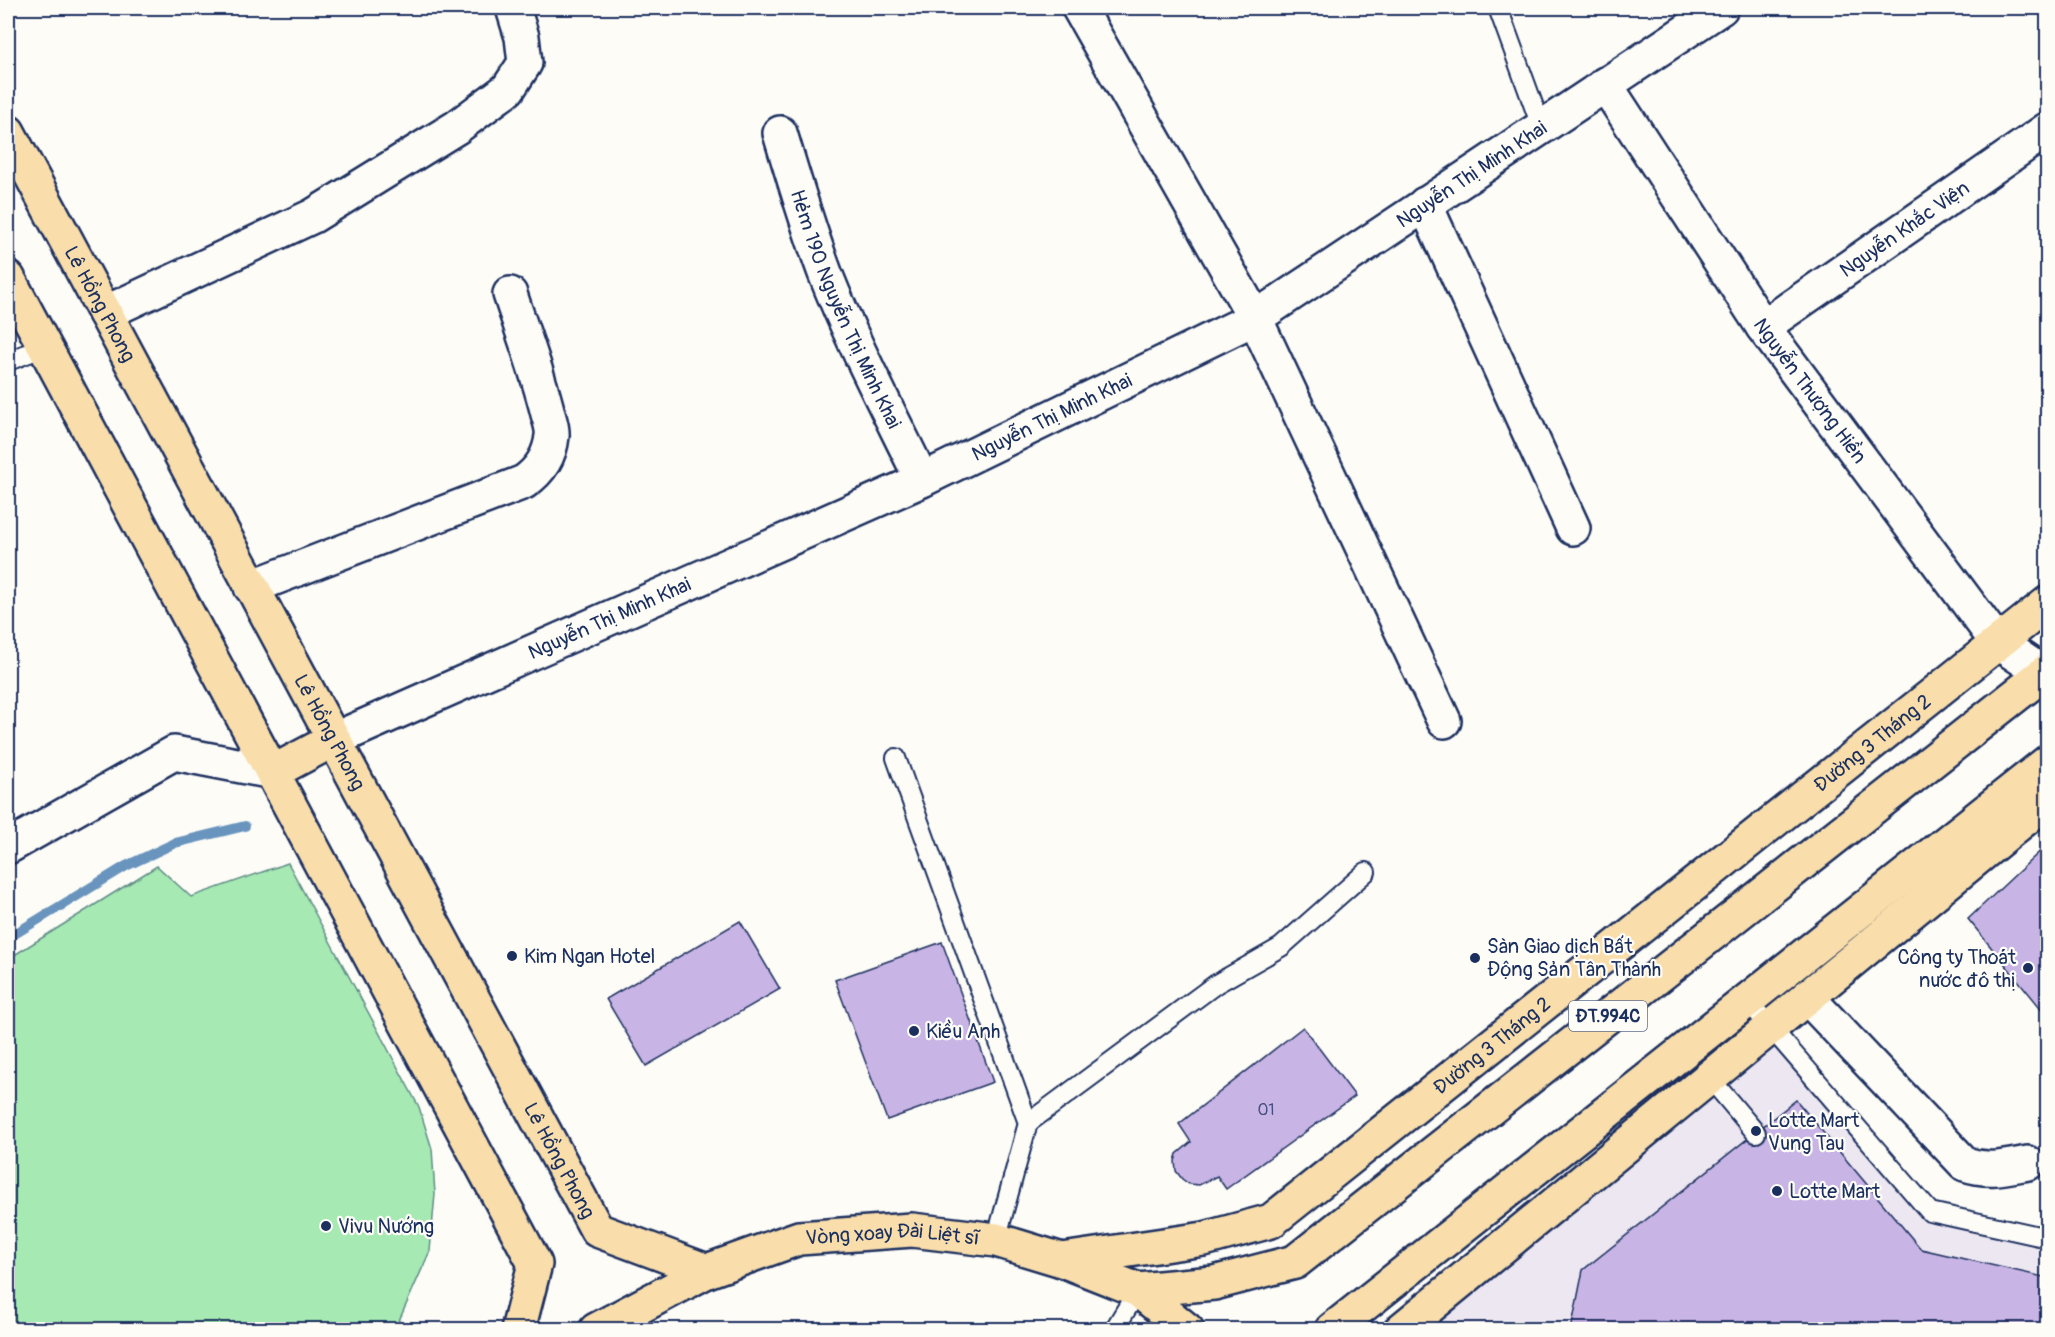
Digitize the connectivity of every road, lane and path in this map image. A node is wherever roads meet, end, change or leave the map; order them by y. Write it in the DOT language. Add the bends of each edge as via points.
graph roads {
  1 [pos="513,8"];
  2 [pos="1079,8"];
  3 [pos="1498,8"];
  4 [pos="1721,8"];
  5 [pos="1605,84"];
  6 [pos="1541,126"];
  7 [pos="2048,129"];
  8 [pos="8,132"];
  9 [pos="780,133"];
  10 [pos="1425,204"];
  11 [pos="8,278"];
  12 [pos="510,294"];
  13 [pos="105,314"];
  14 [pos="1255,318"];
  15 [pos="1762,327"];
  16 [pos="44,347"];
  17 [pos="8,361"];
  18 [pos="922,480"];
  19 [pos="1573,528"];
  20 [pos="251,587"];
  21 [pos="2048,603"];
  22 [pos="1997,642"];
  23 [pos="2045,671"];
  24 [pos="1444,721"];
  25 [pos="333,740"];
  26 [pos="896,758"];
  27 [pos="2048,762"];
  28 [pos="273,772"];
  29 [pos="2048,800"];
  30 [pos="8,847"];
  31 [pos="1366,872"];
  32 [pos="1807,997"];
  33 [pos="1747,1000"];
  34 [pos="1771,1026"];
  35 [pos="1709,1077"];
  36 [pos="1028,1123"];
  37 [pos="1756,1133"];
  38 [pos="2028,1163"];
  39 [pos="2048,1238"];
  40 [pos="996,1240"];
  41 [pos="1062,1260"];
  42 [pos="707,1271"];
  43 [pos="1138,1290"];
  44 [pos="607,1327"];
  45 [pos="518,1329"];
  46 [pos="1114,1329"];
  47 [pos="1187,1329"];
  48 [pos="1332,1329"];
  49 [pos="1401,1329"];
  1 -- 13 [label="street" via="525,63 508,89 491,102 313,216"];
  2 -- 14 [label="street"];
  3 -- 6 [label="lane"];
  4 -- 5 [label="street, Nguyễn Thị Minh Khai"];
  5 -- 6 [label="street, Nguyễn Thị Minh Khai"];
  5 -- 15 [label="street, Nguyễn Thượng Hiền"];
  6 -- 10 [label="street, Nguyễn Thị Minh Khai"];
  7 -- 15 [label="street, Nguyễn Khắc Viện"];
  8 -- 13 [label="main road, Lê Hồng Phong"];
  9 -- 18 [label="street, Hẻm 190 Nguyễn Thị Minh Khai" via="825,273"];
  10 -- 14 [label="street, Nguyễn Thị Minh Khai"];
  10 -- 19 [label="street"];
  11 -- 16 [label="main road"];
  12 -- 20 [label="street" via="553,433 550,448 536,473 524,482"];
  13 -- 20 [label="main road, Lê Hồng Phong"];
  14 -- 18 [label="street, Nguyễn Thị Minh Khai"];
  14 -- 24 [label="street"];
  15 -- 22 [label="street, Nguyễn Thượng Hiền"];
  16 -- 17 [label="lane"];
  16 -- 28 [label="main road"];
  18 -- 25 [label="street, Nguyễn Thị Minh Khai"];
  20 -- 25 [label="main road, Lê Hồng Phong"];
  21 -- 22 [label="main road, Đường 3 Tháng 2 / ĐT.994C"];
  22 -- 23 [label="street, Nguyễn Thượng Hiền"];
  22 -- 41 [label="main road, Đường 3 Tháng 2 / ĐT.994C" via="1271,1221 1204,1239"];
  23 -- 43 [label="main road, ĐT.994C" via="1295,1262 1214,1283"];
  25 -- 28 [label="main road"];
  25 -- 42 [label="main road, Lê Hồng Phong" via="597,1230"];
  26 -- 36 [label="lane"];
  27 -- 33 [label="main road"];
  28 -- 30 [label="street" via="174,753"];
  28 -- 45 [label="main road" via="535,1264"];
  29 -- 32 [label="main road"];
  31 -- 36 [label="lane" via="1281,947 1216,984"];
  32 -- 34 [label="main road"];
  32 -- 38 [label="street" via="1965,1164 1990,1170"];
  33 -- 34 [label="lane"];
  33 -- 48 [label="main road"];
  34 -- 35 [label="main road"];
  34 -- 39 [label="lane" via="1930,1212"];
  35 -- 37 [label="lane"];
  35 -- 49 [label="main road"];
  36 -- 40 [label="lane"];
  40 -- 41 [label="main road, Vòng xoay Đài Liệt sĩ"];
  40 -- 42 [label="main road, Vòng xoay Đài Liệt sĩ" via="912,1230 799,1238"];
  41 -- 43 [label="main road, Vòng xoay Đài Liệt sĩ"];
  42 -- 44 [label="main road, Vòng xoay Đài Liệt sĩ"];
  43 -- 46 [label="lane"];
  43 -- 47 [label="main road, Vòng xoay Đài Liệt sĩ"];
}
